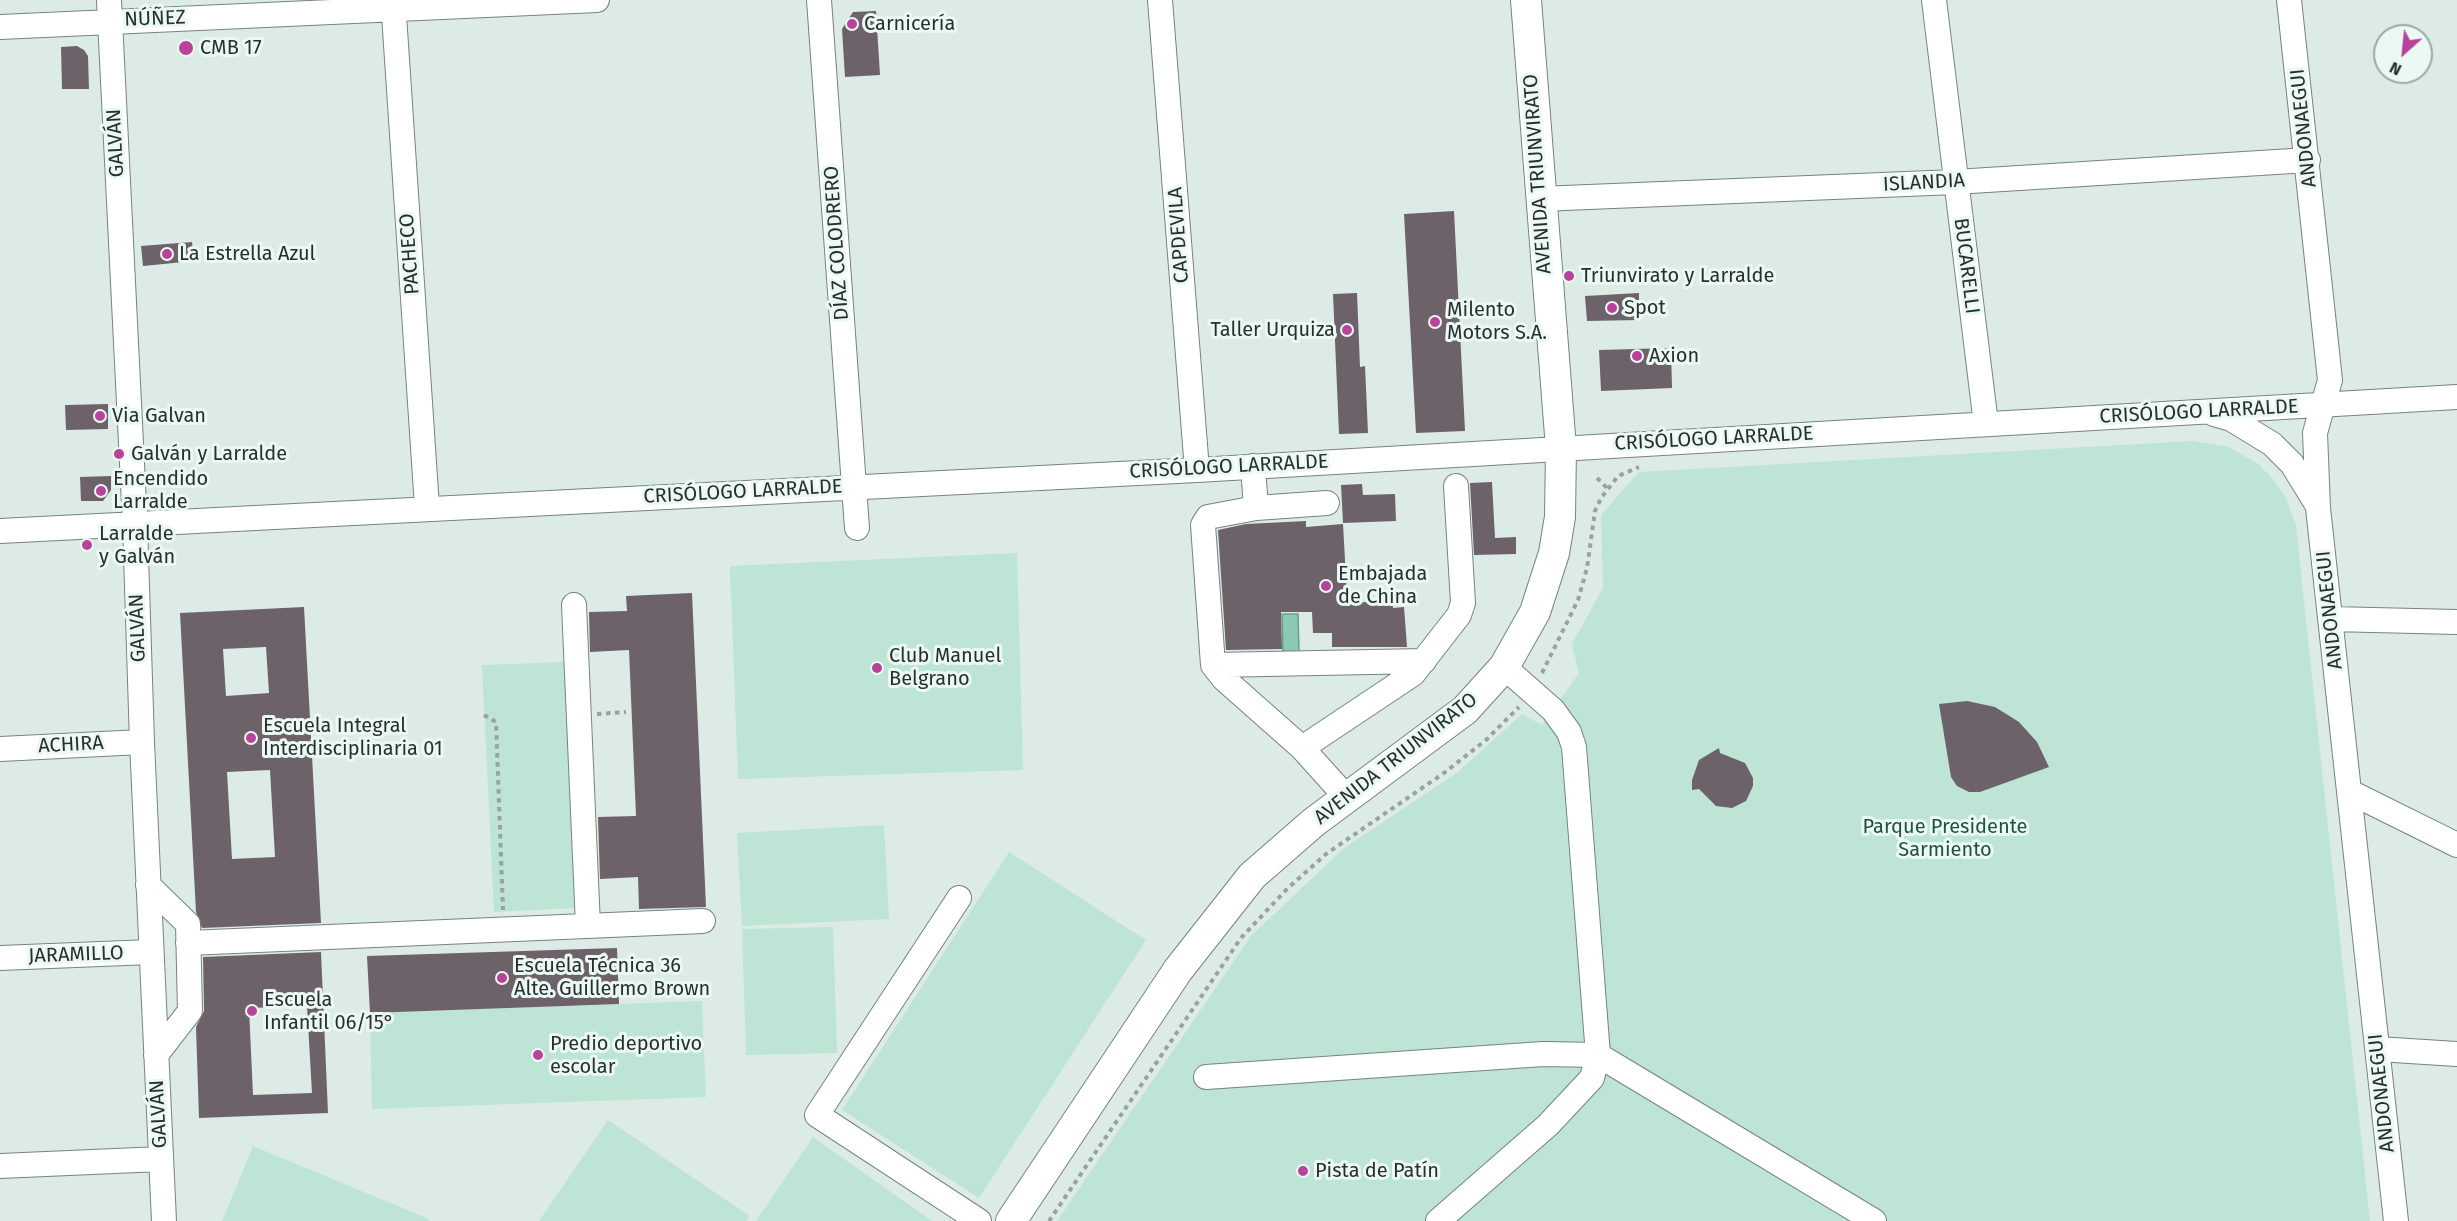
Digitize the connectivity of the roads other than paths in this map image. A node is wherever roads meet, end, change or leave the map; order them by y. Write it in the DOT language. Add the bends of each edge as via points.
graph roads {
  1 [pos="597,0"];
  2 [pos="819,0"];
  3 [pos="1160,0"];
  4 [pos="1526,0"];
  5 [pos="1934,0"];
  6 [pos="2289,0"];
  7 [pos="393,5"];
  8 [pos="110,10"];
  9 [pos="0,27"];
  10 [pos="2308,160"];
  11 [pos="1955,182"];
  12 [pos="1540,199"];
  13 [pos="2457,398"];
  14 [pos="2323,406"];
  15 [pos="2207,412"];
  16 [pos="1986,424"];
  17 [pos="1561,448"];
  18 [pos="1253,466"];
  19 [pos="1197,470"];
  20 [pos="856,486"];
  21 [pos="1456,486"];
  22 [pos="1327,503"];
  23 [pos="427,507"];
  24 [pos="1256,508"];
  25 [pos="2318,508"];
  26 [pos="135,524"];
  27 [pos="857,528"];
  28 [pos="0,531"];
  29 [pos="574,605"];
  30 [pos="2331,619"];
  31 [pos="2457,622"];
  32 [pos="1424,661"];
  33 [pos="1213,665"];
  34 [pos="1504,667"];
  35 [pos="142,742"];
  36 [pos="1302,748"];
  37 [pos="0,749"];
  38 [pos="2350,792"];
  39 [pos="1347,798"];
  40 [pos="2457,845"];
  41 [pos="148,885"];
  42 [pos="959,898"];
  43 [pos="703,921"];
  44 [pos="588,926"];
  45 [pos="188,943"];
  46 [pos="152,952"];
  47 [pos="0,958"];
  48 [pos="2378,1049"];
  49 [pos="156,1054"];
  50 [pos="2457,1054"];
  51 [pos="1598,1055"];
  52 [pos="1206,1077"];
  53 [pos="161,1159"];
  54 [pos="0,1166"];
  55 [pos="164,1221"];
  56 [pos="979,1221"];
  57 [pos="1011,1221"];
  58 [pos="1438,1221"];
  59 [pos="1874,1221"];
  60 [pos="2396,1221"];
  1 -- 7 [label="street, NÚÑEZ"];
  2 -- 20 [label="street, DÍAZ COLODRERO"];
  3 -- 19 [label="street, CAPDEVILA"];
  4 -- 12 [label="main road, AVENIDA TRIUNVIRATO"];
  5 -- 11 [label="street, BUCARELLI"];
  6 -- 10 [label="street, ANDONAEGUI"];
  7 -- 8 [label="street, NÚÑEZ"];
  7 -- 23 [label="street, PACHECO"];
  8 -- 9 [label="street, NÚÑEZ"];
  8 -- 26 [label="street, GALVÁN"];
  10 -- 11 [label="street, ISLANDIA"];
  10 -- 14 [label="street, ANDONAEGUI" via="2330,380"];
  11 -- 12 [label="street, ISLANDIA"];
  11 -- 16 [label="street, BUCARELLI"];
  12 -- 17 [label="main road, AVENIDA TRIUNVIRATO"];
  13 -- 14 [label="street, CRISÓLOGO LARRALDE"];
  14 -- 15 [label="street, CRISÓLOGO LARRALDE"];
  14 -- 25 [label="street, ANDONAEGUI" via="2315,433"];
  15 -- 16 [label="street, CRISÓLOGO LARRALDE"];
  15 -- 25 [label="street" via="2231,420 2272,444 2292,464"];
  16 -- 17 [label="street, CRISÓLOGO LARRALDE"];
  17 -- 18 [label="street, CRISÓLOGO LARRALDE"];
  17 -- 34 [label="main road, AVENIDA TRIUNVIRATO" via="1560,517 1554,553 1535,612"];
  18 -- 19 [label="street, CRISÓLOGO LARRALDE"];
  18 -- 24 [label="street"];
  19 -- 20 [label="street, CRISÓLOGO LARRALDE"];
  20 -- 23 [label="street, CRISÓLOGO LARRALDE"];
  20 -- 27 [label="street, DÍAZ COLODRERO"];
  21 -- 32 [label="street" via="1463,603 1454,623"];
  22 -- 24 [label="street"];
  23 -- 26 [label="street, CRISÓLOGO LARRALDE"];
  24 -- 33 [label="street" via="1208,517 1203,525"];
  25 -- 30 [label="street, ANDONAEGUI"];
  26 -- 28 [label="street, CRISÓLOGO LARRALDE"];
  26 -- 35 [label="street, GALVÁN"];
  29 -- 44 [label="street"];
  30 -- 31 [label="street"];
  30 -- 38 [label="street, ANDONAEGUI"];
  32 -- 33 [label="street"];
  32 -- 36 [label="street" via="1398,686"];
  33 -- 36 [label="street"];
  34 -- 39 [label="main road, AVENIDA TRIUNVIRATO" via="1465,710"];
  34 -- 51 [label="street" via="1553,710 1569,732 1574,747"];
  35 -- 37 [label="street, ACHIRA"];
  35 -- 41 [label="street, GALVÁN"];
  36 -- 39 [label="street"];
  38 -- 40 [label="street"];
  38 -- 48 [label="street, ANDONAEGUI"];
  39 -- 57 [label="main road, AVENIDA TRIUNVIRATO" via="1282,848 1222,912 1178,970"];
  41 -- 45 [label="street" via="188,924"];
  41 -- 46 [label="street, GALVÁN"];
  42 -- 56 [label="street" via="817,1115"];
  43 -- 44 [label="street"];
  44 -- 45 [label="street"];
  45 -- 49 [label="street" via="190,1011"];
  46 -- 47 [label="street, JARAMILLO"];
  46 -- 49 [label="street, GALVÁN"];
  48 -- 50 [label="street"];
  48 -- 60 [label="street, ANDONAEGUI"];
  49 -- 53 [label="street, GALVÁN"];
  51 -- 52 [label="street" via="1543,1054"];
  51 -- 58 [label="street" via="1592,1078 1548,1125"];
  51 -- 59 [label="street"];
  53 -- 54 [label="street"];
  53 -- 55 [label="street, GALVÁN"];
}
